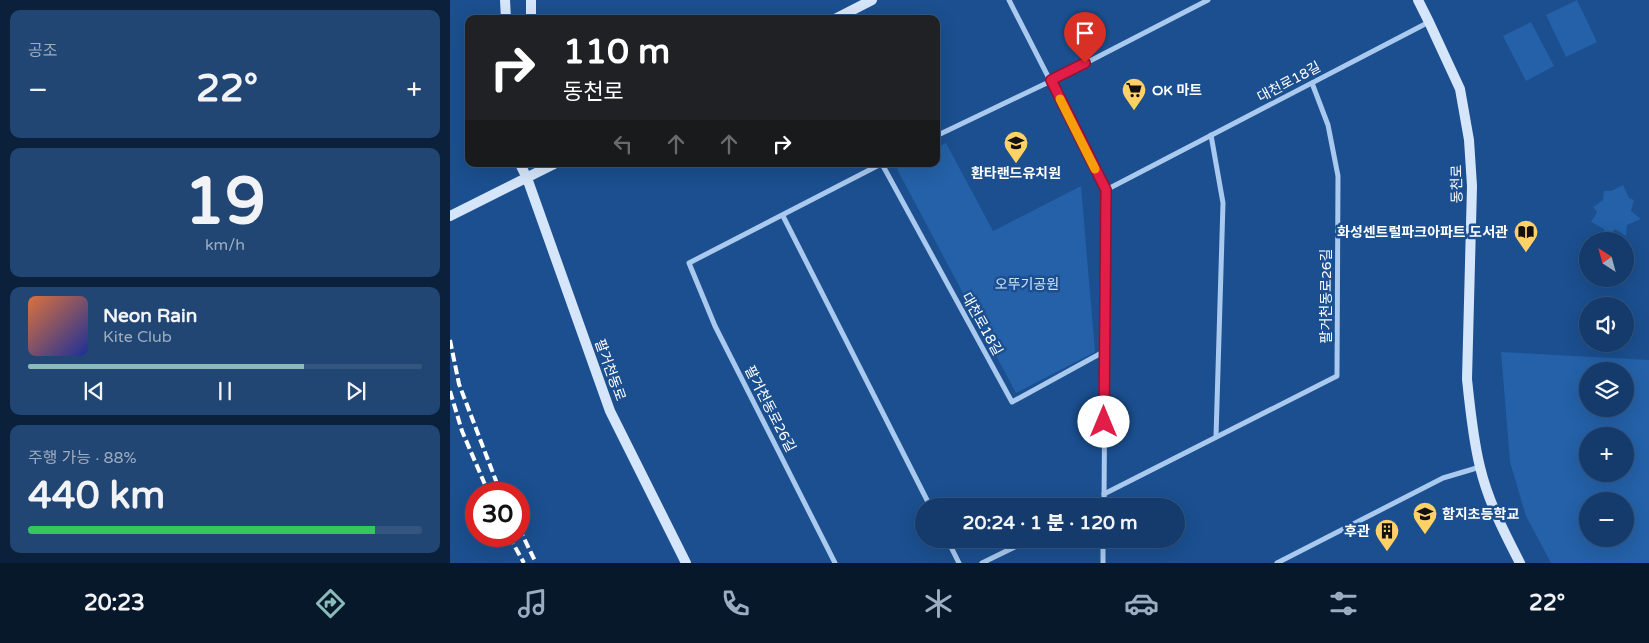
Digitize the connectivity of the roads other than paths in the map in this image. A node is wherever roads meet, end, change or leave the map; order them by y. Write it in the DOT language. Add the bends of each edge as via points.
graph roads {
  1 [pos="505,0"];
  2 [pos="532,0"];
  3 [pos="872,0"];
  4 [pos="1009,0"];
  5 [pos="1208,0"];
  6 [pos="1418,0"];
  7 [pos="506,15"];
  8 [pos="531,15"];
  9 [pos="843,15"];
  10 [pos="1429,22"];
  11 [pos="1051,80"];
  12 [pos="1312,83"];
  13 [pos="940,134"];
  14 [pos="1211,135"];
  15 [pos="522,167"];
  16 [pos="528,167"];
  17 [pos="548,167"];
  18 [pos="875,167"];
  19 [pos="883,167"];
  20 [pos="528,178"];
  21 [pos="1106,190"];
  22 [pos="450,216"];
  23 [pos="783,216"];
  24 [pos="689,264"];
  25 [pos="1105,350"];
  26 [pos="1216,438"];
  27 [pos="1480,467"];
  28 [pos="1104,494"];
  29 [pos="926,498"];
  30 [pos="1104,498"];
  31 [pos="952,548"];
  32 [pos="1012,548"];
  33 [pos="1103,548"];
  34 [pos="686,563"];
  35 [pos="835,563"];
  36 [pos="959,563"];
  37 [pos="982,563"];
  38 [pos="1103,563"];
  39 [pos="1277,563"];
  40 [pos="1520,563"];
  1 -- 7 [label="main road"];
  2 -- 8 [label="main road"];
  3 -- 9 [label="main road"];
  4 -- 11 [label="street"];
  5 -- 11 [label="street"];
  6 -- 10 [label="main road, 동천로"];
  10 -- 12 [label="street, 대천로18길"];
  10 -- 27 [label="main road, 동천로" via="1460,89 1469,140 1472,186 1467,379"];
  11 -- 13 [label="street"];
  11 -- 21 [label="street"];
  12 -- 14 [label="street, 대천로18길"];
  12 -- 26 [label="street, 팔거천동로26길" via="1328,125 1338,176 1337,376"];
  14 -- 21 [label="street, 대천로18길"];
  14 -- 26 [label="street" via="1223,202"];
  15 -- 20 [label="main road, 팔거천동로"];
  16 -- 20 [label="main road, 팔거천동로"];
  17 -- 20 [label="main road"];
  18 -- 23 [label="street, 대천로18길"];
  19 -- 25 [label="street, 대천로18길" via="1012,402"];
  20 -- 22 [label="main road"];
  20 -- 34 [label="main road, 팔거천동로" via="610,411"];
  21 -- 25 [label="street"];
  23 -- 24 [label="street, 대천로18길"];
  23 -- 29 [label="street"];
  24 -- 35 [label="street, 팔거천동로26길" via="715,326"];
  25 -- 28 [label="street"];
  26 -- 28 [label="street, 팔거천동로26길"];
  27 -- 39 [label="street" via="1443,478"];
  27 -- 40 [label="main road, 동천로" via="1500,523"];
  28 -- 30 [label="street"];
  31 -- 36 [label="street"];
  32 -- 37 [label="street"];
  33 -- 38 [label="street"];
}
